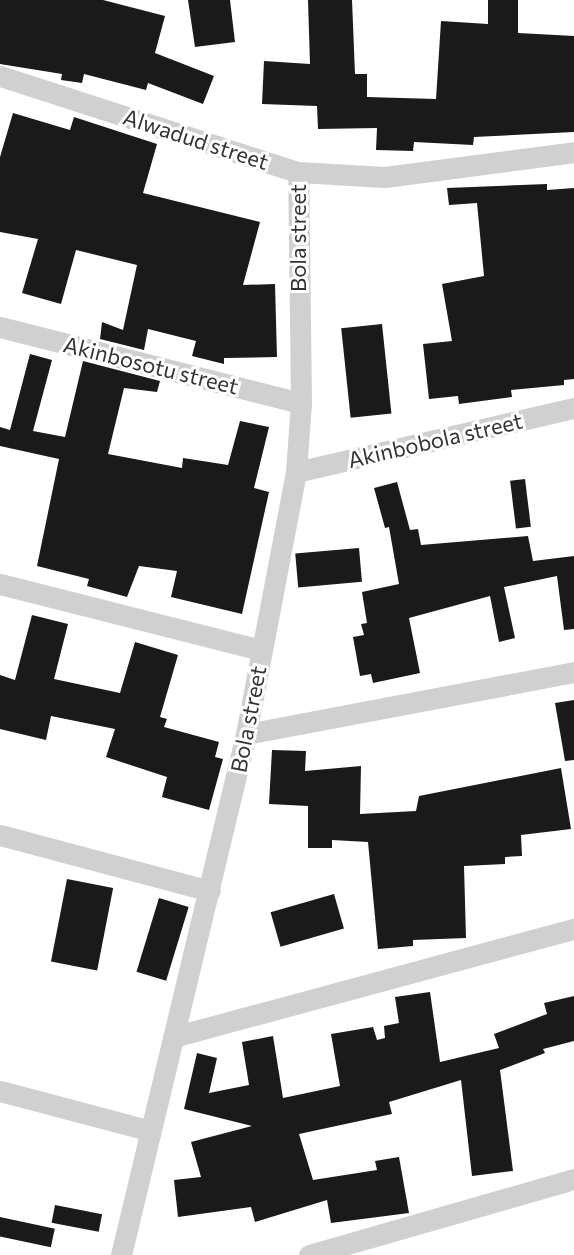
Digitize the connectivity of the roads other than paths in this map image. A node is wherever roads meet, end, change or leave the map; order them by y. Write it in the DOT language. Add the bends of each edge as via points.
graph roads {
  1 [pos="0,76"];
  2 [pos="574,152"];
  3 [pos="298,172"];
  4 [pos="0,327"];
  5 [pos="302,403"];
  6 [pos="574,408"];
  7 [pos="296,472"];
  8 [pos="0,584"];
  9 [pos="261,650"];
  10 [pos="574,672"];
  11 [pos="246,734"];
  12 [pos="0,835"];
  13 [pos="210,891"];
  14 [pos="574,929"];
  15 [pos="173,1037"];
  16 [pos="0,1090"];
  17 [pos="148,1130"];
  18 [pos="574,1179"];
  19 [pos="121,1255"];
  20 [pos="309,1255"];
  1 -- 3 [label="street, Alwadud street"];
  2 -- 3 [label="street, Alwadud street" via="385,177"];
  3 -- 5 [label="street, Bola street"];
  4 -- 5 [label="street, Akinbosotu street"];
  5 -- 7 [label="street, Bola street"];
  6 -- 7 [label="street, Akinbobola street"];
  7 -- 9 [label="street, Bola street"];
  8 -- 9 [label="street"];
  9 -- 11 [label="street, Bola street"];
  10 -- 11 [label="street"];
  11 -- 13 [label="street, Bola street"];
  12 -- 13 [label="street"];
  13 -- 15 [label="street, Bola street"];
  14 -- 15 [label="street"];
  15 -- 17 [label="street, Bola street"];
  16 -- 17 [label="street"];
  17 -- 19 [label="street, Bola street"];
  18 -- 20 [label="street"];
}
